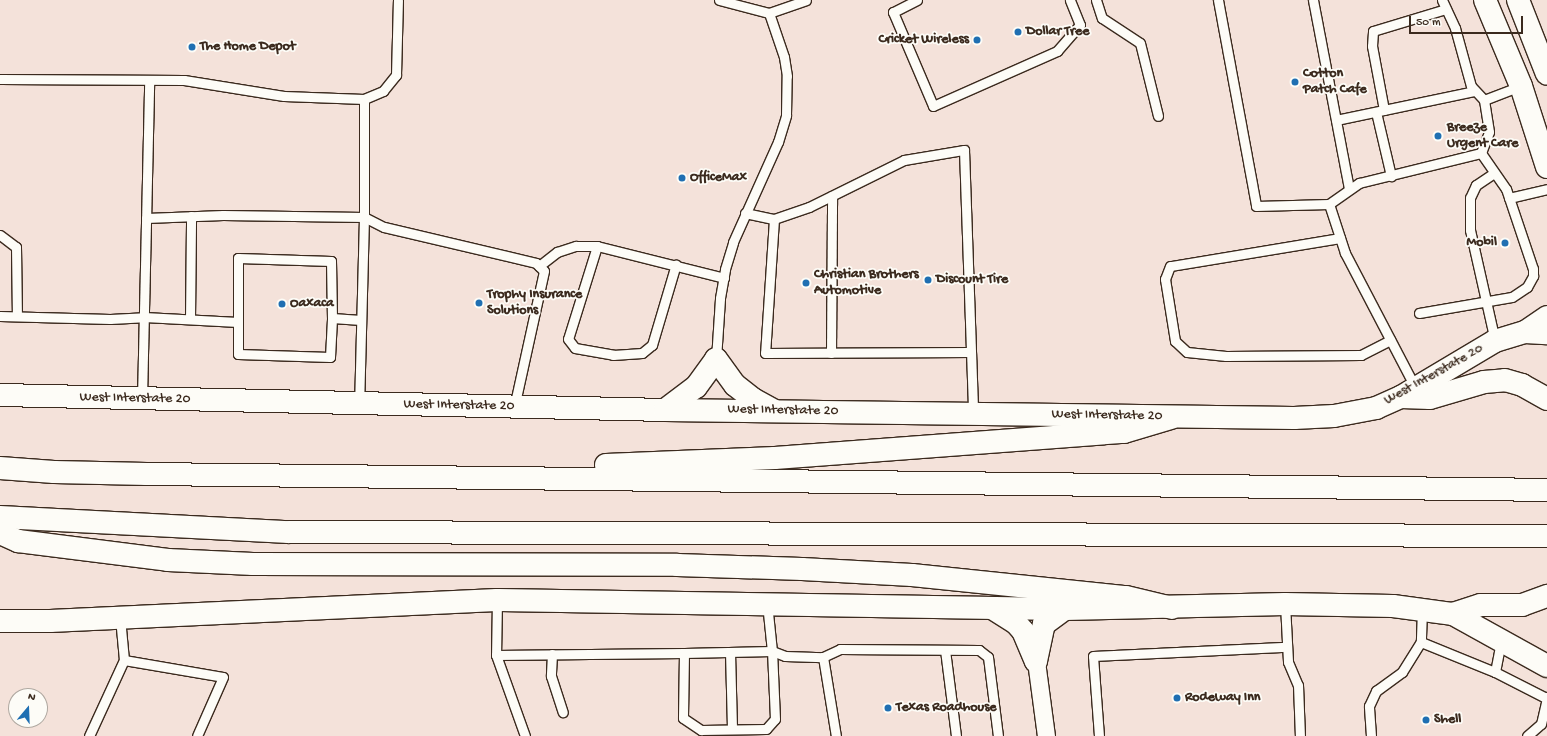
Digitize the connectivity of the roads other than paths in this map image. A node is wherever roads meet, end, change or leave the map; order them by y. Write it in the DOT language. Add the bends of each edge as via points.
graph roads {
  1 [pos="398,0"];
  2 [pos="719,0"];
  3 [pos="806,0"];
  4 [pos="917,0"];
  5 [pos="1070,0"];
  6 [pos="1096,0"];
  7 [pos="1218,0"];
  8 [pos="1313,0"];
  9 [pos="1442,0"];
  10 [pos="1485,0"];
  11 [pos="1518,0"];
  12 [pos="1446,9"];
  13 [pos="769,13"];
  14 [pos="1541,41"];
  15 [pos="1547,74"];
  16 [pos="0,79"];
  17 [pos="150,80"];
  18 [pos="1521,86"];
  19 [pos="1475,91"];
  20 [pos="364,99"];
  21 [pos="1484,100"];
  22 [pos="1380,111"];
  23 [pos="1158,116"];
  24 [pos="1336,120"];
  25 [pos="1481,153"];
  26 [pos="1547,167"];
  27 [pos="1494,172"];
  28 [pos="1391,176"];
  29 [pos="1349,189"];
  30 [pos="1547,189"];
  31 [pos="832,196"];
  32 [pos="1509,198"];
  33 [pos="1329,204"];
  34 [pos="745,213"];
  35 [pos="191,216"];
  36 [pos="364,217"];
  37 [pos="146,218"];
  38 [pos="774,219"];
  39 [pos="0,235"];
  40 [pos="1340,238"];
  41 [pos="597,246"];
  42 [pos="676,264"];
  43 [pos="539,266"];
  44 [pos="724,278"];
  45 [pos="1484,302"];
  46 [pos="1420,313"];
  47 [pos="0,316"];
  48 [pos="17,316"];
  49 [pos="144,317"];
  50 [pos="1547,317"];
  51 [pos="332,318"];
  52 [pos="190,319"];
  53 [pos="361,320"];
  54 [pos="238,322"];
  55 [pos="1525,332"];
  56 [pos="1547,333"];
  57 [pos="1390,340"];
  58 [pos="1495,341"];
  59 [pos="971,352"];
  60 [pos="831,353"];
  61 [pos="716,359"];
  62 [pos="1408,393"];
  63 [pos="0,395"];
  64 [pos="142,398"];
  65 [pos="1547,399"];
  66 [pos="359,404"];
  67 [pos="514,407"];
  68 [pos="665,410"];
  69 [pos="774,410"];
  70 [pos="973,413"];
  71 [pos="1171,418"];
  72 [pos="0,468"];
  73 [pos="523,479"];
  74 [pos="1547,490"];
  75 [pos="0,517"];
  76 [pos="0,533"];
  77 [pos="1547,536"];
  78 [pos="1547,596"];
  79 [pos="497,600"];
  80 [pos="767,603"];
  81 [pos="1285,604"];
  82 [pos="991,608"];
  83 [pos="1172,608"];
  84 [pos="1065,609"];
  85 [pos="1422,609"];
  86 [pos="1453,614"];
  87 [pos="120,618"];
  88 [pos="0,621"];
  89 [pos="1501,639"];
  90 [pos="1421,642"];
  91 [pos="1287,647"];
  92 [pos="945,650"];
  93 [pos="772,651"];
  94 [pos="730,652"];
  95 [pos="684,653"];
  96 [pos="552,654"];
  97 [pos="496,655"];
  98 [pos="823,657"];
  99 [pos="124,660"];
  100 [pos="1036,661"];
  101 [pos="1547,666"];
  102 [pos="1495,672"];
  103 [pos="1547,698"];
  104 [pos="563,712"];
  105 [pos="732,729"];
  106 [pos="89,736"];
  107 [pos="197,736"];
  108 [pos="524,736"];
  109 [pos="836,736"];
  110 [pos="956,736"];
  111 [pos="998,736"];
  112 [pos="1046,736"];
  113 [pos="1098,736"];
  114 [pos="1300,736"];
  115 [pos="1371,736"];
  116 [pos="1527,736"];
  1 -- 20 [label="lane" via="396,75 383,91"];
  2 -- 13 [label="lane"];
  3 -- 13 [label="lane"];
  4 -- 5 [label="lane" via="894,12 933,106 1057,50 1080,25"];
  6 -- 23 [label="lane" via="1102,18 1140,43"];
  7 -- 33 [label="lane" via="1256,206"];
  8 -- 24 [label="lane"];
  9 -- 12 [label="lane"];
  10 -- 18 [label="main road"];
  11 -- 14 [label="main road"];
  12 -- 19 [label="lane" via="1455,28 1471,86"];
  12 -- 22 [label="lane" via="1373,31 1372,46"];
  13 -- 34 [label="lane" via="784,57 787,76 786,114 778,142"];
  14 -- 15 [label="main road"];
  16 -- 17 [label="lane"];
  17 -- 20 [label="lane" via="184,80 284,96"];
  17 -- 37 [label="lane"];
  18 -- 21 [label="lane"];
  18 -- 26 [label="main road"];
  19 -- 21 [label="lane"];
  19 -- 22 [label="lane"];
  20 -- 36 [label="lane"];
  21 -- 25 [label="lane" via="1489,132"];
  22 -- 24 [label="lane"];
  22 -- 28 [label="lane"];
  24 -- 29 [label="lane"];
  25 -- 27 [label="lane"];
  25 -- 28 [label="lane"];
  27 -- 32 [label="lane"];
  27 -- 45 [label="lane" via="1476,185 1470,198 1470,230"];
  28 -- 29 [label="lane" via="1360,183"];
  29 -- 33 [label="lane"];
  30 -- 32 [label="lane"];
  31 -- 38 [label="lane"];
  31 -- 59 [label="lane" via="904,160 964,150"];
  31 -- 60 [label="lane"];
  32 -- 45 [label="lane" via="1533,269 1533,276 1527,287 1512,297"];
  33 -- 40 [label="lane"];
  34 -- 38 [label="lane"];
  34 -- 44 [label="lane" via="733,242"];
  35 -- 36 [label="lane"];
  35 -- 37 [label="lane"];
  35 -- 52 [label="lane"];
  36 -- 43 [label="lane" via="384,227 462,244 536,263"];
  36 -- 53 [label="lane"];
  37 -- 49 [label="lane"];
  38 -- 60 [label="lane" via="765,353"];
  39 -- 48 [label="lane" via="16,247"];
  40 -- 57 [label="lane" via="1345,253"];
  40 -- 57 [label="lane" via="1170,266 1164,279 1175,341 1187,352 1226,356 1361,355"];
  41 -- 42 [label="lane"];
  41 -- 42 [label="lane" via="568,339 575,348 613,355 642,353 652,345"];
  41 -- 43 [label="lane" via="576,246 557,252"];
  42 -- 44 [label="lane"];
  43 -- 67 [label="lane" via="544,271"];
  44 -- 61 [label="lane"];
  45 -- 46 [label="lane"];
  45 -- 58 [label="lane"];
  47 -- 48 [label="lane"];
  48 -- 49 [label="lane" via="110,319"];
  49 -- 52 [label="lane"];
  49 -- 64 [label="lane"];
  50 -- 55 [label="main road"];
  51 -- 53 [label="lane"];
  51 -- 54 [label="lane" via="330,357 238,354"];
  51 -- 54 [label="lane" via="331,261 238,258"];
  52 -- 54 [label="lane"];
  53 -- 66 [label="lane"];
  55 -- 56 [label="main road, West Interstate 20"];
  55 -- 58 [label="main road, West Interstate 20"];
  57 -- 62 [label="lane"];
  58 -- 62 [label="main road, West Interstate 20"];
  59 -- 60 [label="lane"];
  59 -- 70 [label="lane"];
  61 -- 68 [label="main road" via="696,387"];
  61 -- 69 [label="main road" via="735,385 753,399"];
  62 -- 65 [label="main road" via="1430,398 1484,382 1505,380 1522,385"];
  62 -- 71 [label="main road, West Interstate 20" via="1376,408 1334,416"];
  63 -- 64 [label="main road, West Interstate 20"];
  64 -- 66 [label="main road, West Interstate 20"];
  66 -- 67 [label="main road, West Interstate 20"];
  67 -- 68 [label="main road, West Interstate 20"];
  68 -- 69 [label="main road, West Interstate 20"];
  69 -- 70 [label="main road, West Interstate 20"];
  70 -- 71 [label="main road, West Interstate 20"];
  71 -- 73 [label="main road" via="1124,432 912,449 686,463 558,465"];
  72 -- 73 [label="main road" via="139,474"];
  73 -- 74 [label="main road"];
  75 -- 77 [label="main road" via="289,532"];
  76 -- 83 [label="main road" via="18,541 168,560 254,564 677,565 919,575 1126,597"];
  78 -- 86 [label="main road" via="1530,604 1481,605"];
  79 -- 80 [label="main road"];
  79 -- 87 [label="main road"];
  79 -- 97 [label="lane"];
  80 -- 82 [label="main road"];
  80 -- 93 [label="lane"];
  81 -- 83 [label="main road"];
  81 -- 85 [label="main road"];
  81 -- 91 [label="lane"];
  82 -- 84 [label="main road"];
  82 -- 100 [label="main road" via="1016,623 1023,631"];
  83 -- 84 [label="main road"];
  84 -- 100 [label="main road" via="1044,624"];
  85 -- 86 [label="main road"];
  85 -- 90 [label="lane"];
  86 -- 89 [label="main road"];
  87 -- 88 [label="main road"];
  87 -- 99 [label="lane"];
  89 -- 101 [label="main road"];
  89 -- 102 [label="lane"];
  90 -- 102 [label="lane"];
  90 -- 115 [label="lane" via="1402,672 1376,691 1369,706"];
  91 -- 113 [label="lane" via="1093,656"];
  91 -- 114 [label="lane" via="1288,662 1298,685"];
  92 -- 98 [label="lane" via="840,649"];
  92 -- 110 [label="lane"];
  92 -- 111 [label="lane" via="979,650 988,657"];
  93 -- 94 [label="lane"];
  93 -- 98 [label="lane" via="785,656"];
  93 -- 105 [label="lane" via="775,719 766,729"];
  94 -- 95 [label="lane"];
  94 -- 105 [label="lane"];
  95 -- 96 [label="lane"];
  95 -- 105 [label="lane" via="683,718 700,730"];
  96 -- 97 [label="lane"];
  96 -- 104 [label="lane" via="551,676"];
  97 -- 108 [label="lane"];
  98 -- 109 [label="lane"];
  99 -- 106 [label="lane"];
  99 -- 107 [label="lane" via="223,677"];
  100 -- 112 [label="street"];
  102 -- 103 [label="lane"];
  103 -- 116 [label="lane" via="1541,724"];
}
